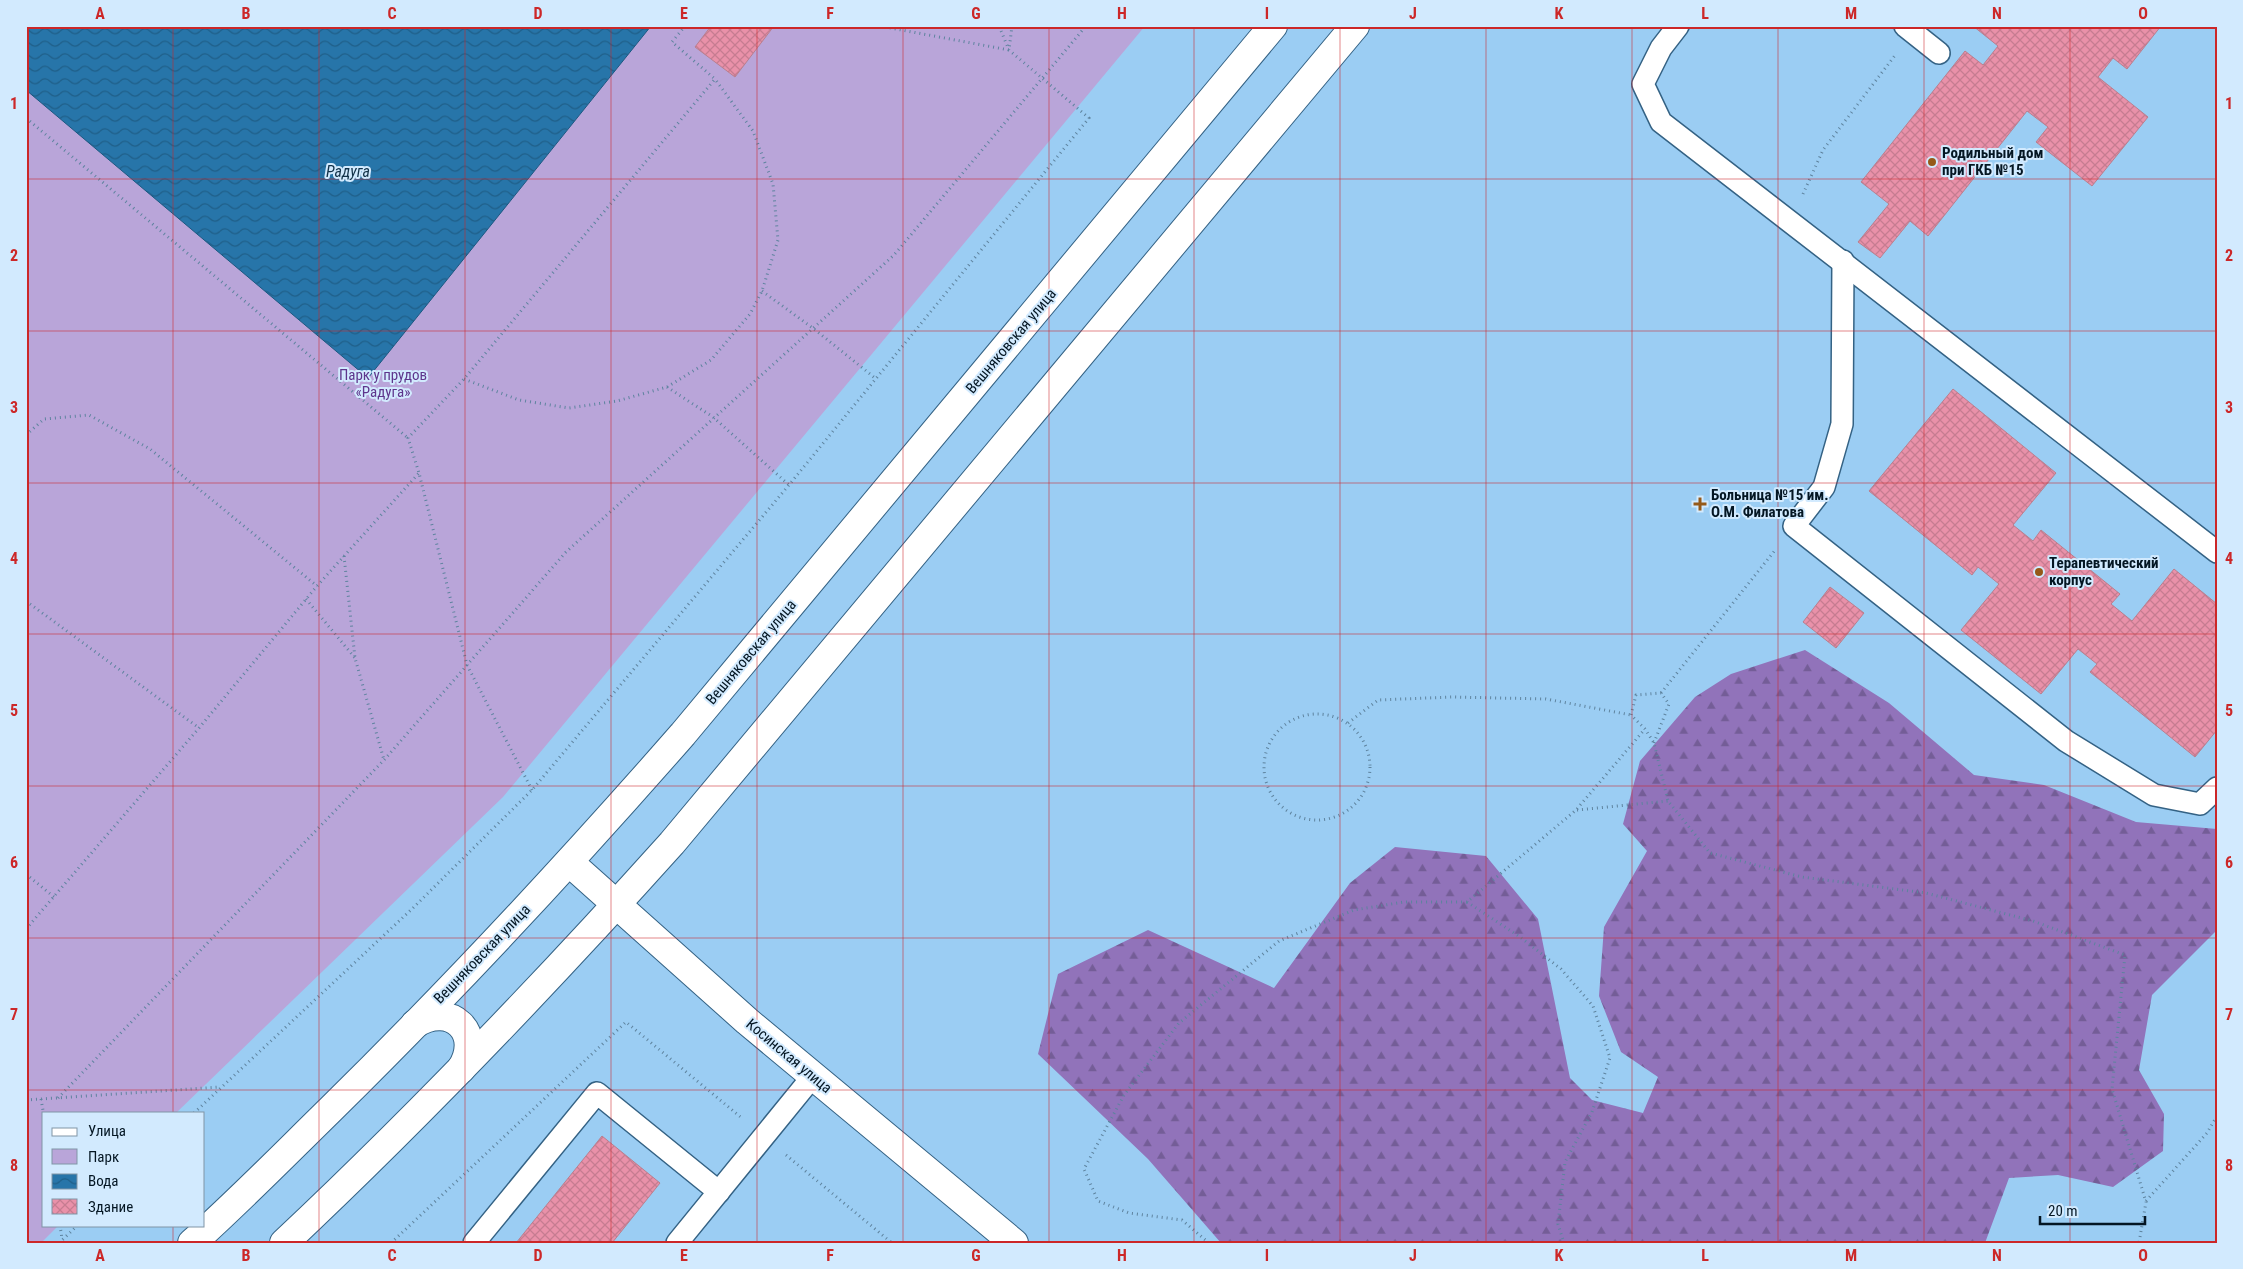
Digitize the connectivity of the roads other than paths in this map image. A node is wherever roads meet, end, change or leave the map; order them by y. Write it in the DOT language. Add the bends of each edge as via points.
graph roads {
  1 [pos="1273,26"];
  2 [pos="1355,26"];
  3 [pos="1678,26"];
  4 [pos="1908,29"];
  5 [pos="1939,53"];
  6 [pos="1843,261"];
  7 [pos="2217,552"];
  8 [pos="2217,788"];
  9 [pos="569,862"];
  10 [pos="616,905"];
  11 [pos="415,1024"];
  12 [pos="461,1069"];
  13 [pos="813,1076"];
  14 [pos="718,1192"];
  15 [pos="192,1243"];
  16 [pos="284,1243"];
  17 [pos="474,1243"];
  18 [pos="677,1243"];
  19 [pos="1014,1243"];
  1 -- 9 [label="main road, Вешняковская улица" via="689,726"];
  2 -- 10 [label="main road" via="730,775"];
  3 -- 6 [label="lane" via="1661,48 1643,84 1661,122"];
  4 -- 5 [label="lane"];
  6 -- 7 [label="lane"];
  6 -- 8 [label="lane" via="1842,424 1824,487 1794,526 2074,746 2154,795 2200,804"];
  9 -- 10 [label="main road, Косинская улица"];
  9 -- 11 [label="main road, Вешняковская улица"];
  10 -- 12 [label="main road"];
  10 -- 13 [label="main road, Косинская улица"];
  11 -- 12 [label="main road" via="438,1015 460,1024 470,1046"];
  11 -- 15 [label="main road, Вешняковская улица"];
  12 -- 16 [label="main road"];
  13 -- 14 [label="lane"];
  13 -- 19 [label="main road, Косинская улица"];
  14 -- 17 [label="lane" via="597,1093"];
  14 -- 18 [label="lane"];
}
